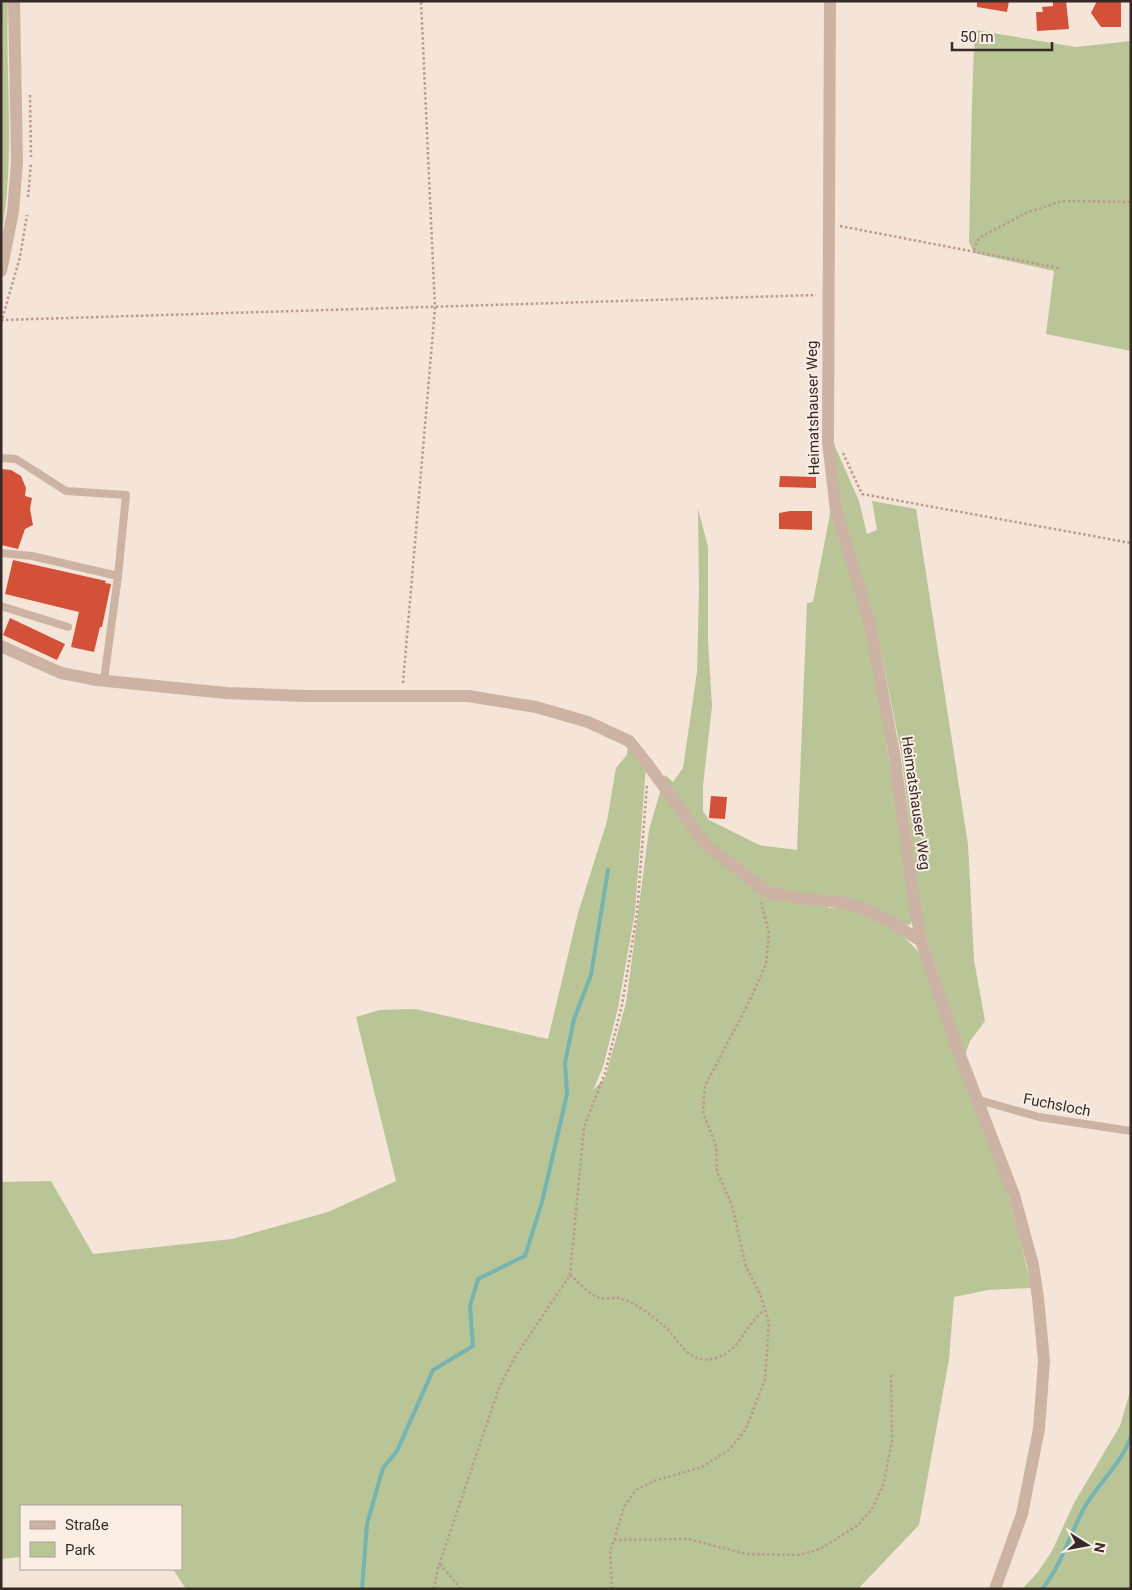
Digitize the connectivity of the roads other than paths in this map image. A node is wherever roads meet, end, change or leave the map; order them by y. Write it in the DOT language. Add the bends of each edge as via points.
graph roads {
  1 [pos="14,1"];
  2 [pos="830,1"];
  3 [pos="1,271"];
  4 [pos="1,458"];
  5 [pos="1,553"];
  6 [pos="118,576"];
  7 [pos="1,606"];
  8 [pos="68,627"];
  9 [pos="1,646"];
  10 [pos="100,680"];
  11 [pos="921,941"];
  12 [pos="979,1100"];
  13 [pos="1131,1131"];
  14 [pos="995,1589"];
  1 -- 3 [label="street" via="17,162 13,212"];
  2 -- 11 [label="street, Heimatshauser Weg" via="828,442 831,479 836,510 870,624 894,753"];
  4 -- 6 [label="lane" via="16,459 66,492 126,495"];
  5 -- 6 [label="lane" via="32,556"];
  6 -- 10 [label="lane"];
  7 -- 8 [label="lane"];
  9 -- 10 [label="street" via="61,673"];
  10 -- 11 [label="street" via="226,693 468,696 536,706 588,722 628,741 706,846 767,892 861,908"];
  11 -- 12 [label="street, Heimatshauser Weg" via="958,1050"];
  12 -- 13 [label="lane, Fuchsloch" via="1039,1118"];
  12 -- 14 [label="street, Heimatshauser Weg" via="1014,1194 1033,1265 1044,1361 1034,1462 1022,1514"];
}
